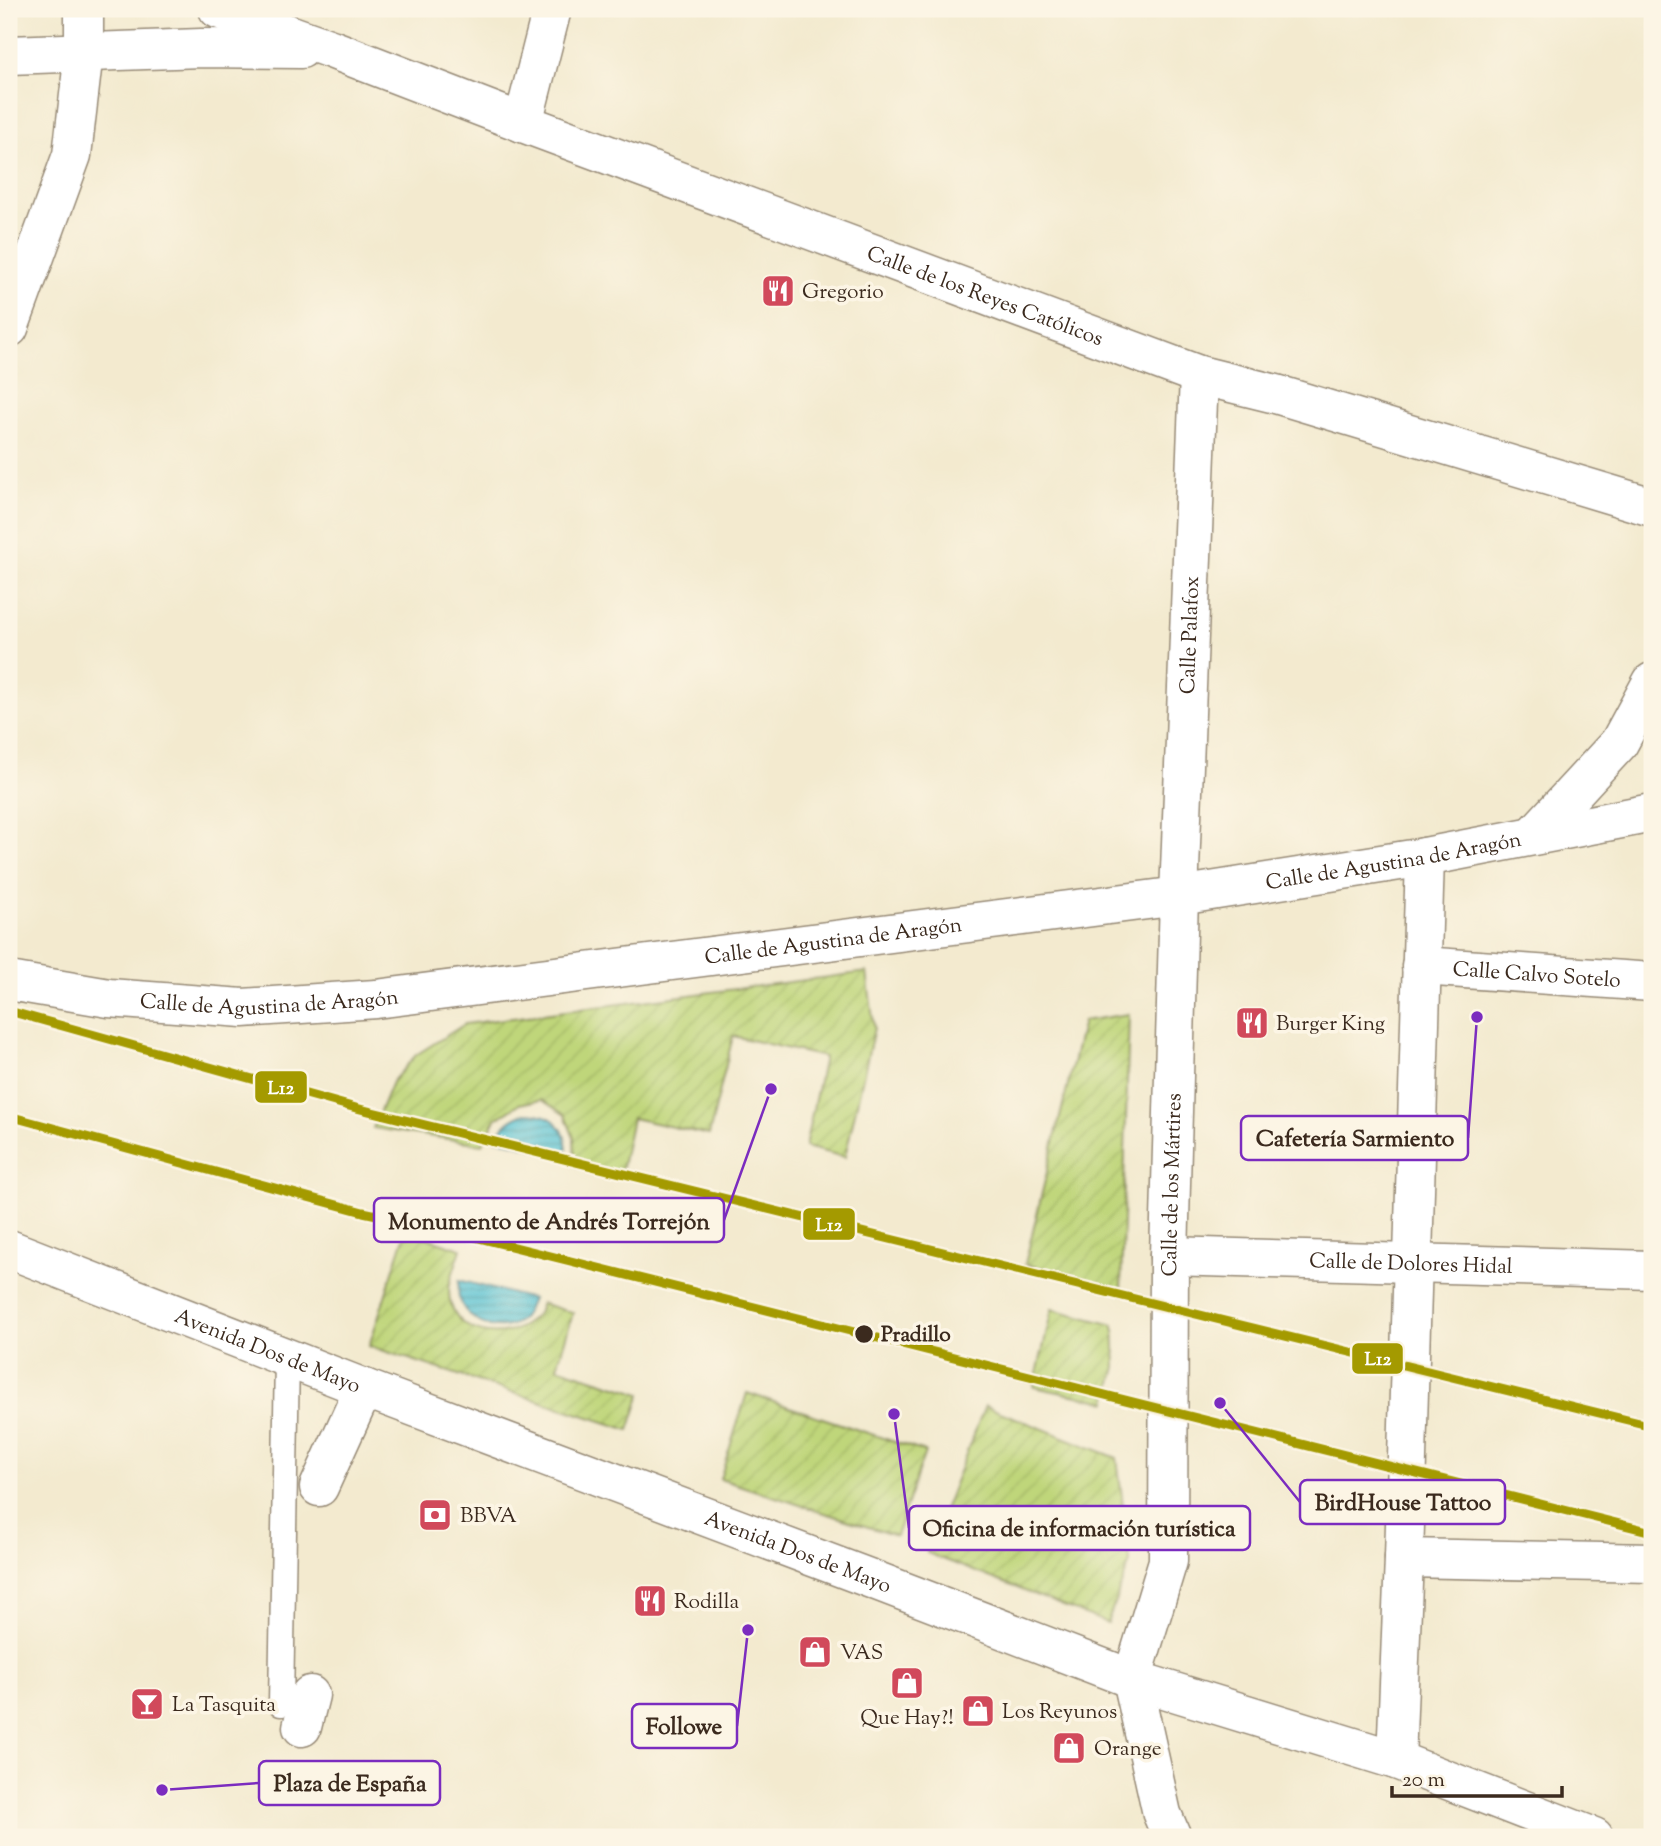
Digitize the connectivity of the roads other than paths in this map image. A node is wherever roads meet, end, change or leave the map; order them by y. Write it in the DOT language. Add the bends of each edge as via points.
graph roads {
  1 [pos="84,9"];
  2 [pos="218,9"];
  3 [pos="552,9"];
  4 [pos="331,49"];
  5 [pos="84,52"];
  6 [pos="9,55"];
  7 [pos="523,123"];
  8 [pos="9,327"];
  9 [pos="1199,375"];
  10 [pos="1652,507"];
  11 [pos="1652,682"];
  12 [pos="1652,813"];
  13 [pos="1534,835"];
  14 [pos="1425,857"];
  15 [pos="1179,896"];
  16 [pos="1422,966"];
  17 [pos="9,981"];
  18 [pos="1652,982"];
  19 [pos="9,1249"];
  20 [pos="1170,1256"];
  21 [pos="1413,1264"];
  22 [pos="1652,1270"];
  23 [pos="287,1358"];
  24 [pos="364,1388"];
  25 [pos="319,1487"];
  26 [pos="1404,1558"];
  27 [pos="1652,1563"];
  28 [pos="1132,1679"];
  29 [pos="298,1709"];
  30 [pos="1396,1760"];
  31 [pos="1172,1837"];
  32 [pos="1594,1837"];
  1 -- 5 [label="street"];
  2 -- 4 [label="street, Calle de los Reyes Católicos"];
  3 -- 7 [label="street"];
  4 -- 5 [label="street, Calle de los Reyes Católicos"];
  4 -- 7 [label="street, Calle de los Reyes Católicos"];
  5 -- 6 [label="street, Calle de los Reyes Católicos"];
  5 -- 8 [label="street" via="72,155"];
  7 -- 9 [label="street, Calle de los Reyes Católicos"];
  9 -- 10 [label="street, Calle de los Reyes Católicos"];
  9 -- 15 [label="street, Calle Palafox"];
  11 -- 13 [label="street" via="1619,743"];
  12 -- 13 [label="street, Calle de Agustina de Aragón"];
  13 -- 14 [label="street, Calle de Agustina de Aragón"];
  14 -- 15 [label="street, Calle de Agustina de Aragón"];
  14 -- 16 [label="street"];
  15 -- 17 [label="street, Calle de Agustina de Aragón" via="376,999 243,1008 109,998"];
  15 -- 20 [label="street, Calle de los Mártires"];
  16 -- 18 [label="street, Calle Calvo Sotelo"];
  16 -- 21 [label="street"];
  19 -- 23 [label="street, Avenida Dos de Mayo"];
  20 -- 21 [label="street, Calle de Dolores Hidal"];
  20 -- 28 [label="street, Calle de los Mártires" via="1168,1561"];
  21 -- 22 [label="street, Calle de Dolores Hidal"];
  21 -- 26 [label="street"];
  23 -- 24 [label="street, Avenida Dos de Mayo"];
  23 -- 29 [label="lane"];
  24 -- 25 [label="street"];
  24 -- 28 [label="street, Avenida Dos de Mayo"];
  26 -- 27 [label="street"];
  26 -- 30 [label="street"];
  28 -- 30 [label="street, Avenida Dos de Mayo"];
  28 -- 31 [label="street" via="1162,1814"];
  30 -- 32 [label="street, Avenida Dos de Mayo"];
}
